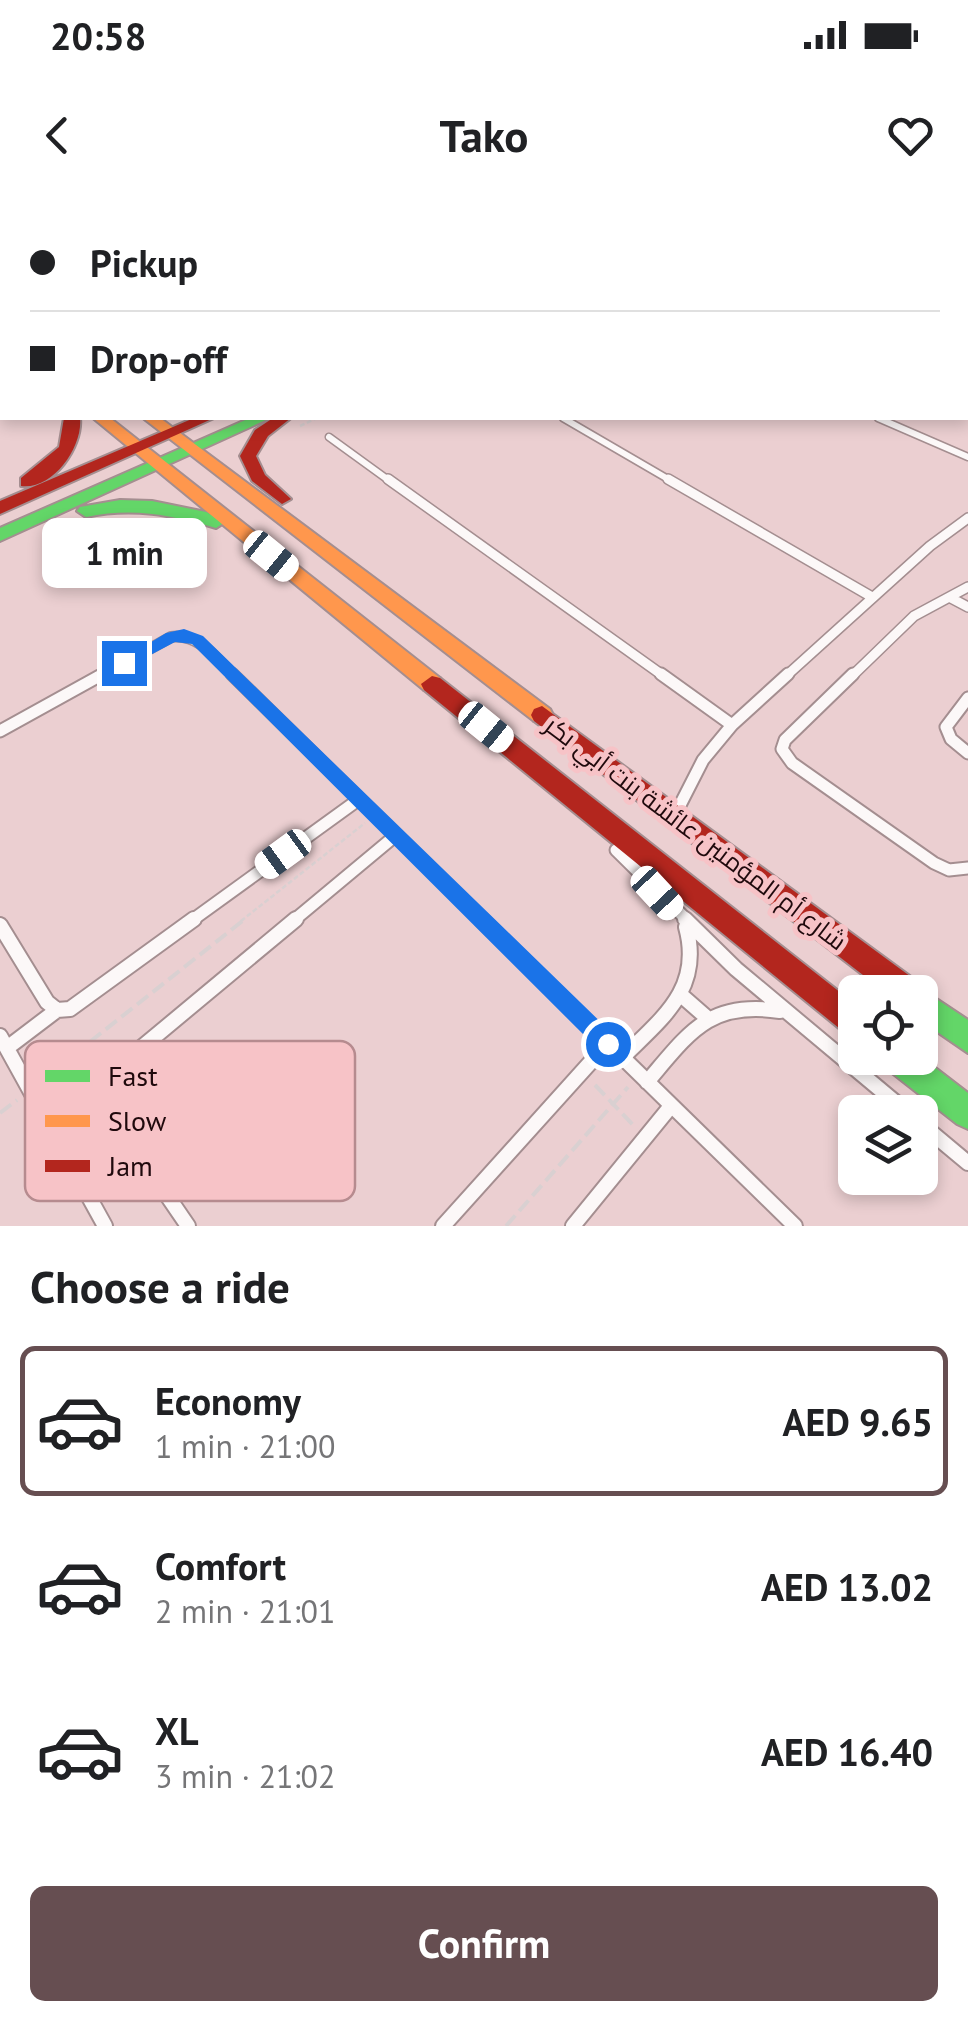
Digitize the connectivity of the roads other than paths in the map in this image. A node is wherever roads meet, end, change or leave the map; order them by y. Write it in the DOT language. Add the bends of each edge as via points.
graph roads {
  1 [pos="73,420"];
  2 [pos="103,420"];
  3 [pos="153,420"];
  4 [pos="204,420"];
  5 [pos="228,420"];
  6 [pos="255,420"];
  7 [pos="280,420"];
  8 [pos="567,420"];
  9 [pos="883,420"];
  10 [pos="329,437"];
  11 [pos="181,441"];
  12 [pos="148,456"];
  13 [pos="968,456"];
  14 [pos="0,496"];
  15 [pos="0,508"];
  16 [pos="968,518"];
  17 [pos="0,521"];
  18 [pos="240,531"];
  19 [pos="0,535"];
  20 [pos="0,546"];
  21 [pos="968,586"];
  22 [pos="872,597"];
  23 [pos="384,598"];
  24 [pos="951,598"];
  25 [pos="968,607"];
  26 [pos="968,698"];
  27 [pos="732,725"];
  28 [pos="0,731"];
  29 [pos="968,753"];
  30 [pos="548,776"];
  31 [pos="358,800"];
  32 [pos="675,817"];
  33 [pos="395,836"];
  34 [pos="968,868"];
  35 [pos="684,921"];
  36 [pos="0,924"];
  37 [pos="885,975"];
  38 [pos="682,996"];
  39 [pos="838,1009"];
  40 [pos="58,1010"];
  41 [pos="786,1012"];
  42 [pos="705,1016"];
  43 [pos="938,1016"];
  44 [pos="968,1038"];
  45 [pos="149,1041"];
  46 [pos="3,1042"];
  47 [pos="608,1044"];
  48 [pos="622,1058"];
  49 [pos="919,1075"];
  50 [pos="643,1078"];
  51 [pos="25,1084"];
  52 [pos="886,1095"];
  53 [pos="672,1106"];
  54 [pos="968,1114"];
  55 [pos="938,1138"];
  56 [pos="968,1163"];
  57 [pos="92,1201"];
  58 [pos="171,1201"];
  59 [pos="106,1226"];
  60 [pos="188,1226"];
  61 [pos="443,1226"];
  62 [pos="574,1226"];
  63 [pos="794,1226"];
  1 -- 14 [label="main road" via="72,443 58,460"];
  2 -- 12 [label="main road, شارع أم المؤمنين عائشة بنت أبي بكر"];
  3 -- 11 [label="main road, شارع أم المؤمنين عائشة بنت أبي بكر"];
  4 -- 11 [label="main road"];
  5 -- 11 [label="main road"];
  6 -- 11 [label="main road"];
  7 -- 23 [label="main road" via="254,441 250,465"];
  8 -- 22 [label="lane"];
  9 -- 13 [label="lane"];
  10 -- 27 [label="lane"];
  11 -- 12 [label="main road"];
  11 -- 23 [label="main road, شارع أم المؤمنين عائشة بنت أبي بكر"];
  12 -- 15 [label="main road"];
  12 -- 17 [label="main road"];
  12 -- 18 [label="main road, شارع أم المؤمنين عائشة بنت أبي بكر"];
  12 -- 19 [label="main road"];
  16 -- 22 [label="lane"];
  18 -- 20 [label="main road" via="190,511 138,502 88,510"];
  18 -- 30 [label="main road, شارع أم المؤمنين عائشة بنت أبي بكر"];
  21 -- 24 [label="lane"];
  22 -- 27 [label="lane"];
  23 -- 32 [label="main road, شارع أم المؤمنين عائشة بنت أبي بكر"];
  24 -- 25 [label="lane"];
  24 -- 34 [label="lane" via="914,616 782,749 792,764 934,864"];
  26 -- 29 [label="lane" via="946,727"];
  27 -- 32 [label="lane" via="703,760"];
  28 -- 31 [label="lane" via="184,635 197,640"];
  30 -- 35 [label="lane"];
  30 -- 39 [label="main road, شارع أم المؤمنين عائشة بنت أبي بكر"];
  31 -- 33 [label="lane"];
  31 -- 40 [label="lane" via="70,1009"];
  32 -- 37 [label="main road, شارع أم المؤمنين عائشة بنت أبي بكر"];
  33 -- 45 [label="lane"];
  33 -- 47 [label="lane"];
  35 -- 38 [label="lane" via="692,967"];
  35 -- 41 [label="lane"];
  36 -- 40 [label="lane"];
  38 -- 42 [label="lane"];
  38 -- 48 [label="lane"];
  40 -- 46 [label="lane"];
  41 -- 42 [label="lane" via="735,1007"];
  41 -- 52 [label="lane"];
  42 -- 50 [label="lane"];
  43 -- 44 [label="main road"];
  46 -- 51 [label="lane"];
  47 -- 48 [label="lane"];
  47 -- 61 [label="lane"];
  48 -- 50 [label="lane"];
  49 -- 54 [label="main road"];
  50 -- 53 [label="lane"];
  53 -- 62 [label="lane"];
  53 -- 63 [label="lane"];
  55 -- 56 [label="lane"];
  57 -- 59 [label="lane"];
  58 -- 60 [label="lane"];
}
